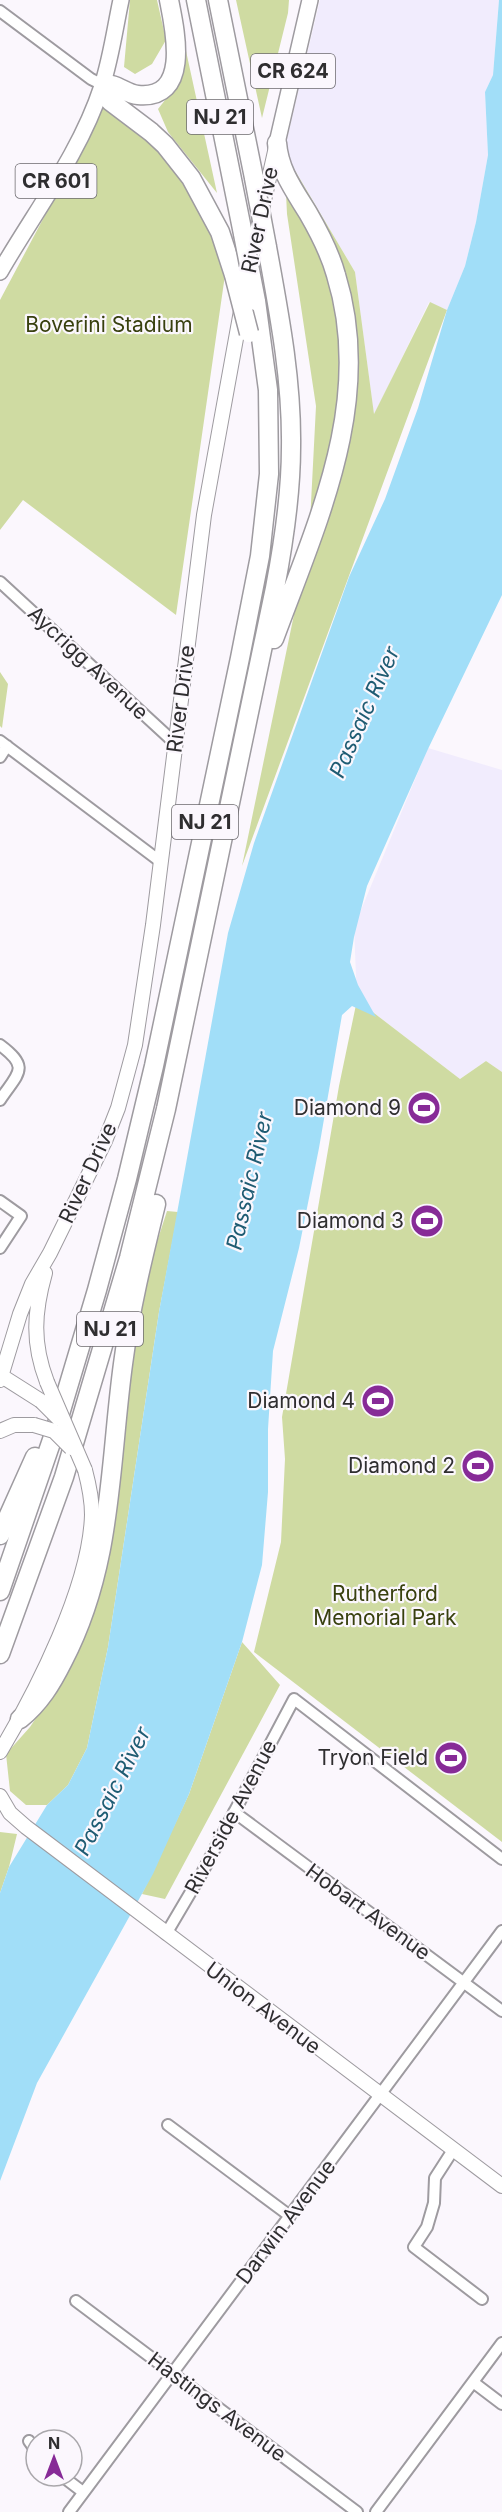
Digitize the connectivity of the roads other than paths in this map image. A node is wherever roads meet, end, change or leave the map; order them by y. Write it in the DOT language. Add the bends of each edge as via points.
graph roads {
  1 [pos="121,0"];
  2 [pos="169,0"];
  3 [pos="196,0"];
  4 [pos="218,0"];
  5 [pos="310,0"];
  6 [pos="0,11"];
  7 [pos="103,85"];
  8 [pos="277,143"];
  9 [pos="0,272"];
  10 [pos="270,447"];
  11 [pos="0,582"];
  12 [pos="252,700"];
  13 [pos="4,744"];
  14 [pos="176,744"];
  15 [pos="0,757"];
  16 [pos="160,862"];
  17 [pos="190,997"];
  18 [pos="0,1045"];
  19 [pos="0,1100"];
  20 [pos="0,1202"];
  21 [pos="0,1248"];
  22 [pos="50,1253"];
  23 [pos="76,1362"];
  24 [pos="0,1377"];
  25 [pos="0,1431"];
  26 [pos="69,1435"];
  27 [pos="85,1470"];
  28 [pos="0,1535"];
  29 [pos="0,1591"];
  30 [pos="0,1654"];
  31 [pos="20,1719"];
  32 [pos="0,1752"];
  33 [pos="0,1796"];
  34 [pos="234,1812"];
  35 [pos="0,1818"];
  36 [pos="26,1827"];
  37 [pos="502,1859"];
  38 [pos="502,1931"];
  39 [pos="166,1934"];
  40 [pos="464,1982"];
  41 [pos="502,2011"];
  42 [pos="380,2094"];
  43 [pos="168,2125"];
  44 [pos="453,2150"];
  45 [pos="502,2186"];
  46 [pos="290,2216"];
  47 [pos="482,2299"];
  48 [pos="76,2301"];
  49 [pos="502,2343"];
  50 [pos="172,2373"];
  51 [pos="473,2382"];
  52 [pos="502,2404"];
  53 [pos="78,2488"];
  54 [pos="83,2492"];
  55 [pos="69,2512"];
  56 [pos="357,2512"];
  57 [pos="376,2512"];
  1 -- 7 [label="main road, CR 601"];
  2 -- 7 [label="highway" via="177,51 169,81 146,95"];
  3 -- 10 [label="highway, NJ 21, bridge" via="256,301 268,390"];
  4 -- 12 [label="highway, NJ 21, bridge" via="286,360 291,447 282,550"];
  5 -- 8 [label="main road, River Drive / CR 624"];
  6 -- 7 [label="street"];
  7 -- 9 [label="main road, CR 601" via="68,161"];
  7 -- 10 [label="highway, bridge" via="110,101 151,132 191,178 215,223 249,333"];
  8 -- 12 [label="highway" via="284,173 318,231 336,272 346,316 350,375 336,466"];
  8 -- 14 [label="street, River Drive / CR 624" via="248,274 204,513"];
  10 -- 23 [label="highway, NJ 21" via="264,528 240,658 145,1105"];
  11 -- 14 [label="street, Aycrigg Avenue"];
  12 -- 17 [label="highway, NJ 21"];
  13 -- 15 [label="street"];
  13 -- 16 [label="street"];
  14 -- 16 [label="street, River Drive / CR 624"];
  16 -- 22 [label="street, River Drive / CR 624" via="142,1008 128,1074 105,1141"];
  17 -- 30 [label="highway, NJ 21" via="157,1147 111,1323 58,1496"];
  17 -- 31 [label="highway" via="169,1144 126,1343 101,1556 67,1654 43,1696"];
  18 -- 19 [label="street" via="18,1059 19,1072"];
  20 -- 21 [label="street" via="21,1216"];
  22 -- 24 [label="street, River Drive / CR 624" via="26,1299"];
  22 -- 26 [label="street, CR 624, bridge" via="37,1304 35,1330 38,1357"];
  23 -- 28 [label="highway"];
  23 -- 29 [label="highway, NJ 21"];
  24 -- 26 [label="street, bridge" via="41,1401"];
  25 -- 27 [label="street, bridge" via="14,1425 54,1431"];
  26 -- 27 [label="street, CR 624, bridge"];
  27 -- 31 [label="street, CR 624" via="92,1516 82,1570 60,1633"];
  31 -- 32 [label="street, CR 624"];
  33 -- 36 [label="street" via="10,1813"];
  34 -- 37 [label="street, Riverside Avenue" via="294,1699"];
  34 -- 39 [label="street, Riverside Avenue"];
  34 -- 40 [label="street, Hobart Avenue"];
  35 -- 36 [label="street"];
  36 -- 39 [label="street, Union Avenue"];
  38 -- 40 [label="street, Darwin Avenue"];
  39 -- 42 [label="street, Union Avenue"];
  40 -- 41 [label="street, Hobart Avenue"];
  40 -- 42 [label="street, Darwin Avenue"];
  42 -- 44 [label="street, Union Avenue"];
  42 -- 46 [label="street, Darwin Avenue"];
  43 -- 46 [label="street"];
  44 -- 45 [label="street, Union Avenue"];
  44 -- 47 [label="street" via="435,2178 430,2219 414,2247"];
  46 -- 50 [label="street, Darwin Avenue"];
  48 -- 50 [label="street, Hastings Avenue"];
  49 -- 51 [label="street"];
  50 -- 54 [label="street, Darwin Avenue"];
  50 -- 56 [label="street, Hastings Avenue"];
  51 -- 52 [label="street"];
  51 -- 57 [label="street"];
  53 -- 54 [label="street"];
  54 -- 55 [label="street, Darwin Avenue"];
}
